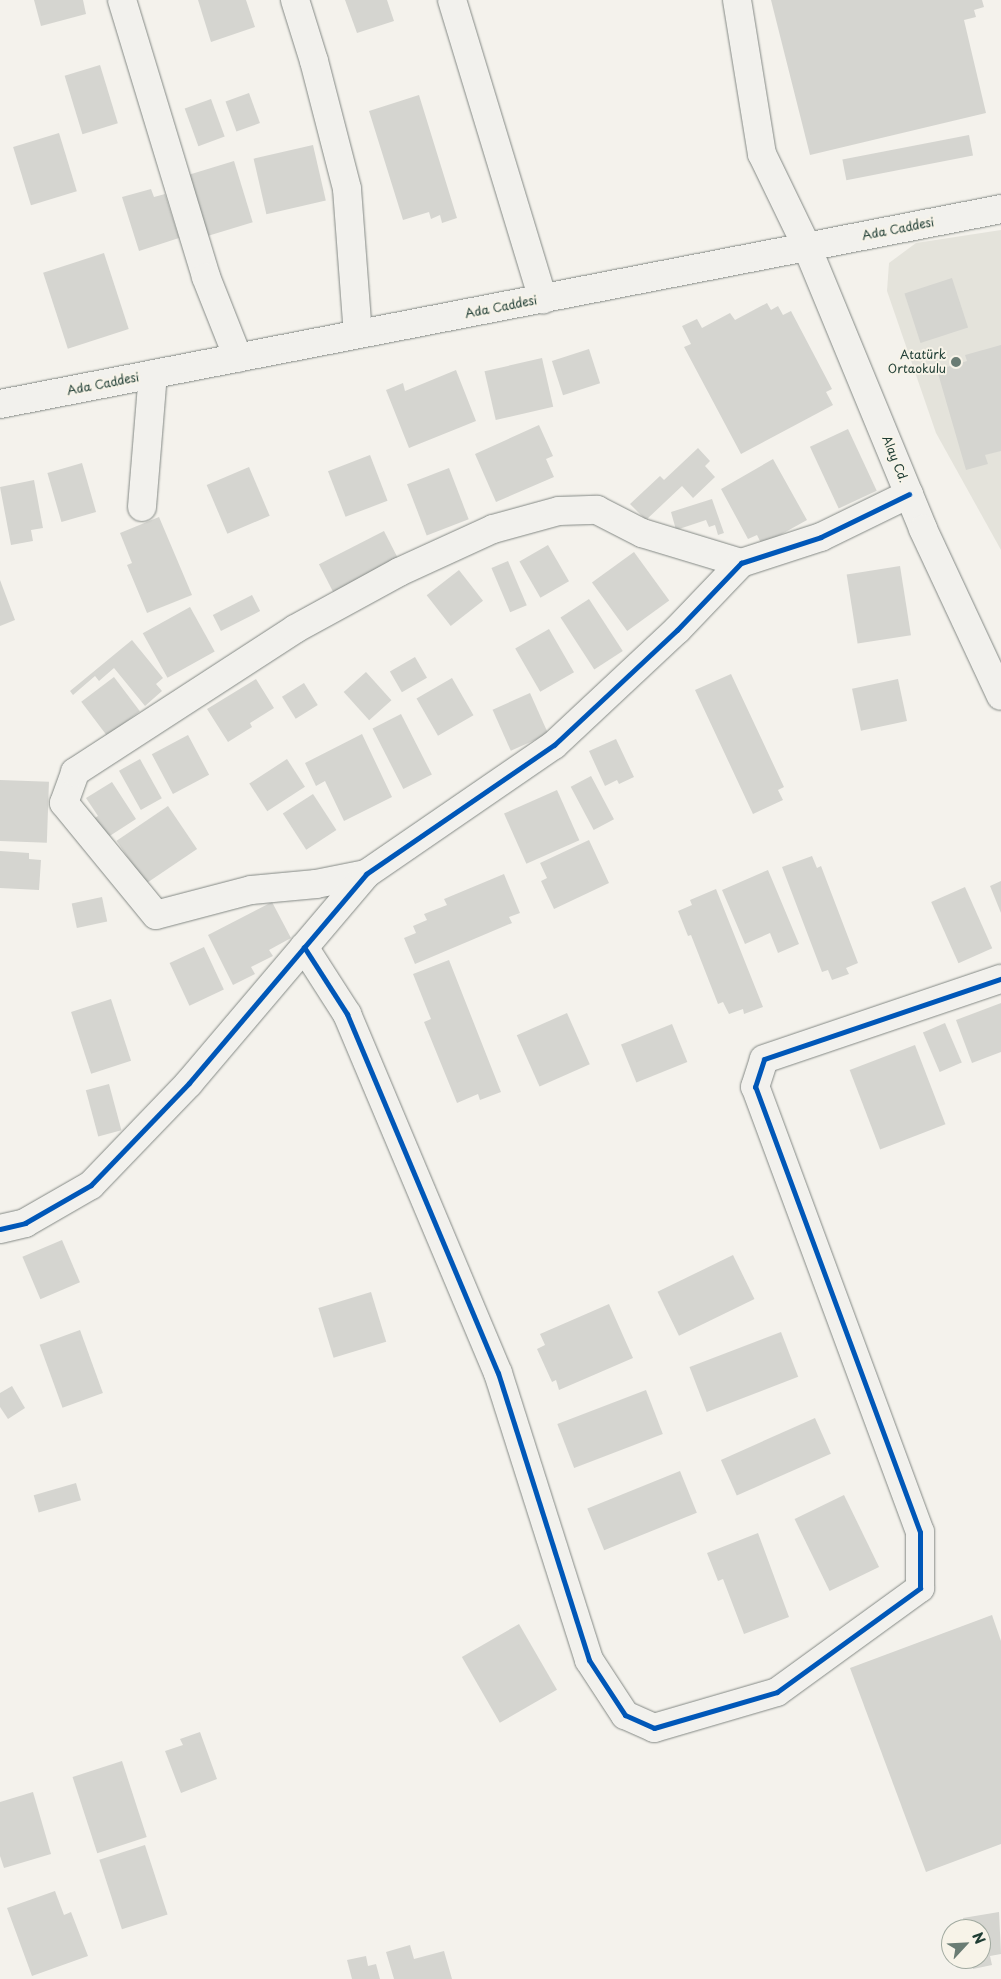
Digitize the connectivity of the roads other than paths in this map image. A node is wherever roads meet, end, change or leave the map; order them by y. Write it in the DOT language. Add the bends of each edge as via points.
graph roads {
  1 [pos="122,0"];
  2 [pos="295,0"];
  3 [pos="452,0"];
  4 [pos="737,0"];
  5 [pos="1001,209"];
  6 [pos="807,247"];
  7 [pos="542,299"];
  8 [pos="358,334"];
  9 [pos="238,358"];
  10 [pos="153,374"];
  11 [pos="0,404"];
  12 [pos="909,494"];
  13 [pos="142,508"];
  14 [pos="741,563"];
  15 [pos="1001,696"];
  16 [pos="366,874"];
  17 [pos="304,947"];
  18 [pos="1001,979"];
  19 [pos="0,1229"];
  1 -- 9 [label="street" via="206,277"];
  2 -- 8 [label="street" via="347,189"];
  3 -- 7 [label="street"];
  4 -- 6 [label="street, Alay Cd." via="762,154"];
  5 -- 6 [label="street, Ada Caddesi"];
  6 -- 7 [label="street, Ada Caddesi"];
  6 -- 12 [label="street, Alay Cd."];
  7 -- 8 [label="street, Ada Caddesi"];
  8 -- 9 [label="street, Ada Caddesi"];
  9 -- 10 [label="street, Ada Caddesi"];
  10 -- 11 [label="street, Ada Caddesi"];
  10 -- 13 [label="street"];
  12 -- 14 [label="street" via="821,537"];
  12 -- 15 [label="street, Alay Cd."];
  14 -- 16 [label="street" via="677,630 554,745"];
  14 -- 16 [label="street" via="642,533 597,510 559,511 493,530 399,572 295,629 75,772 64,802 156,915 250,890 316,884"];
  16 -- 17 [label="street"];
  17 -- 18 [label="street" via="347,1014 498,1373 589,1660 625,1715 654,1728 777,1692 920,1588 920,1532 755,1086 764,1059"];
  17 -- 19 [label="street" via="189,1083 91,1185 24,1223"];
}
